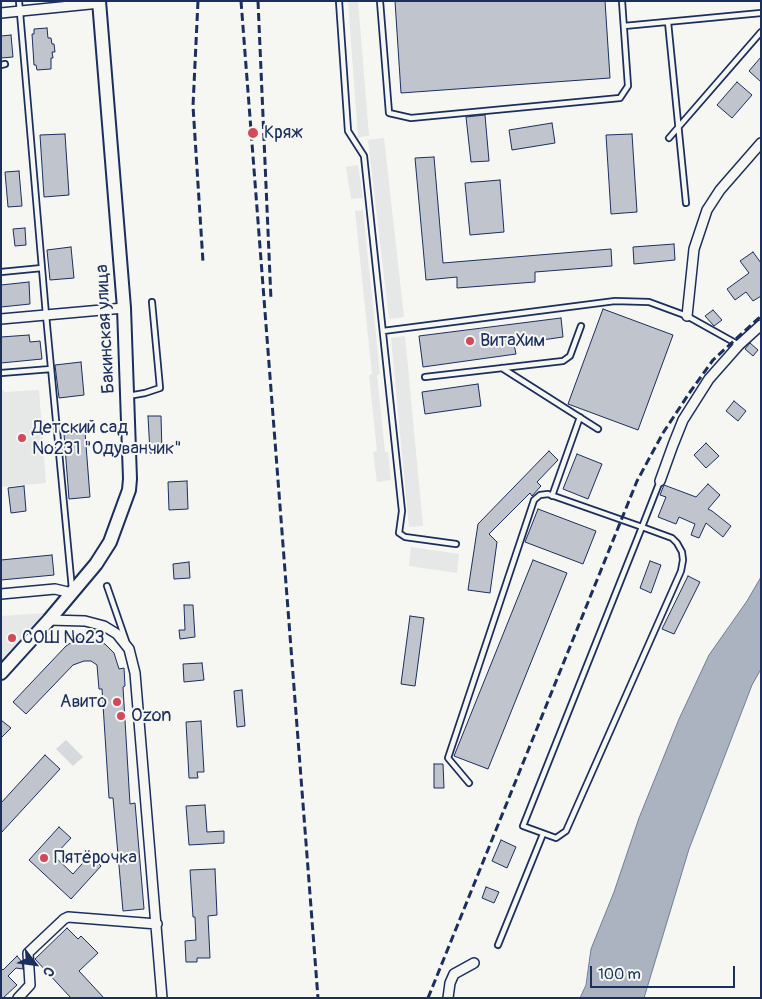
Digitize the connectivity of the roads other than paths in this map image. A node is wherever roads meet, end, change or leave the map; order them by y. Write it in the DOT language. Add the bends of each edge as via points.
graph roads {
  1 [pos="19,1"];
  2 [pos="339,1"];
  3 [pos="380,1"];
  4 [pos="622,1"];
  5 [pos="100,2"];
  6 [pos="20,11"];
  7 [pos="1,13"];
  8 [pos="761,13"];
  9 [pos="668,22"];
  10 [pos="624,26"];
  11 [pos="761,32"];
  12 [pos="679,127"];
  13 [pos="670,138"];
  14 [pos="761,143"];
  15 [pos="686,203"];
  16 [pos="42,268"];
  17 [pos="1,272"];
  18 [pos="152,302"];
  19 [pos="124,308"];
  20 [pos="46,315"];
  21 [pos="686,316"];
  22 [pos="1,319"];
  23 [pos="581,326"];
  24 [pos="761,326"];
  25 [pos="383,331"];
  26 [pos="740,345"];
  27 [pos="502,368"];
  28 [pos="51,369"];
  29 [pos="1,373"];
  30 [pos="425,377"];
  31 [pos="127,396"];
  32 [pos="580,417"];
  33 [pos="598,429"];
  34 [pos="660,481"];
  35 [pos="552,496"];
  36 [pos="642,527"];
  37 [pos="456,544"];
  38 [pos="107,586"];
  39 [pos="72,593"];
  40 [pos="1,594"];
  41 [pos="49,620"];
  42 [pos="129,649"];
  43 [pos="1,673"];
  44 [pos="469,783"];
  45 [pos="544,834"];
  46 [pos="156,924"];
  47 [pos="498,945"];
  48 [pos="474,963"];
  49 [pos="18,998"];
  50 [pos="162,998"];
  51 [pos="448,998"];
  1 -- 6 [label="lane"];
  2 -- 25 [label="lane" via="348,130 364,156"];
  3 -- 10 [label="lane" via="389,113 411,118 620,98 628,86"];
  4 -- 10 [label="lane"];
  5 -- 6 [label="street"];
  5 -- 19 [label="main road, Бакинская улица"];
  6 -- 7 [label="street"];
  6 -- 16 [label="lane"];
  8 -- 9 [label="lane"];
  9 -- 10 [label="lane"];
  9 -- 12 [label="lane"];
  11 -- 12 [label="lane"];
  12 -- 13 [label="lane"];
  12 -- 15 [label="lane"];
  14 -- 21 [label="street" via="707,210 694,249"];
  16 -- 17 [label="lane"];
  16 -- 20 [label="lane"];
  18 -- 31 [label="lane" via="160,388"];
  19 -- 20 [label="street"];
  19 -- 31 [label="main road, Бакинская улица"];
  20 -- 22 [label="street"];
  20 -- 28 [label="lane"];
  21 -- 25 [label="lane" via="649,302 615,301"];
  21 -- 26 [label="lane"];
  23 -- 27 [label="lane" via="570,356 563,362"];
  24 -- 26 [label="street"];
  25 -- 37 [label="lane" via="402,511 399,533 405,537"];
  26 -- 34 [label="street" via="709,379 683,420"];
  27 -- 30 [label="lane"];
  27 -- 32 [label="lane"];
  28 -- 29 [label="lane"];
  28 -- 39 [label="lane"];
  31 -- 39 [label="main road, Бакинская улица" via="129,490 110,542"];
  32 -- 33 [label="lane"];
  32 -- 35 [label="lane"];
  34 -- 36 [label="lane"];
  35 -- 36 [label="lane"];
  35 -- 44 [label="lane" via="540,495 534,500 448,758"];
  36 -- 45 [label="lane" via="523,826"];
  36 -- 45 [label="lane" via="677,543 682,552 681,571 566,831 556,838"];
  38 -- 42 [label="lane"];
  39 -- 40 [label="street" via="55,589"];
  39 -- 41 [label="main road, Бакинская улица"];
  41 -- 42 [label="street" via="86,621 104,626 118,634"];
  41 -- 43 [label="main road, Бакинская улица"];
  42 -- 46 [label="street" via="135,673"];
  45 -- 47 [label="lane"];
  46 -- 49 [label="street" via="64,919 28,953 30,985"];
  46 -- 50 [label="street"];
  48 -- 51 [label="street" via="454,974"];
}
